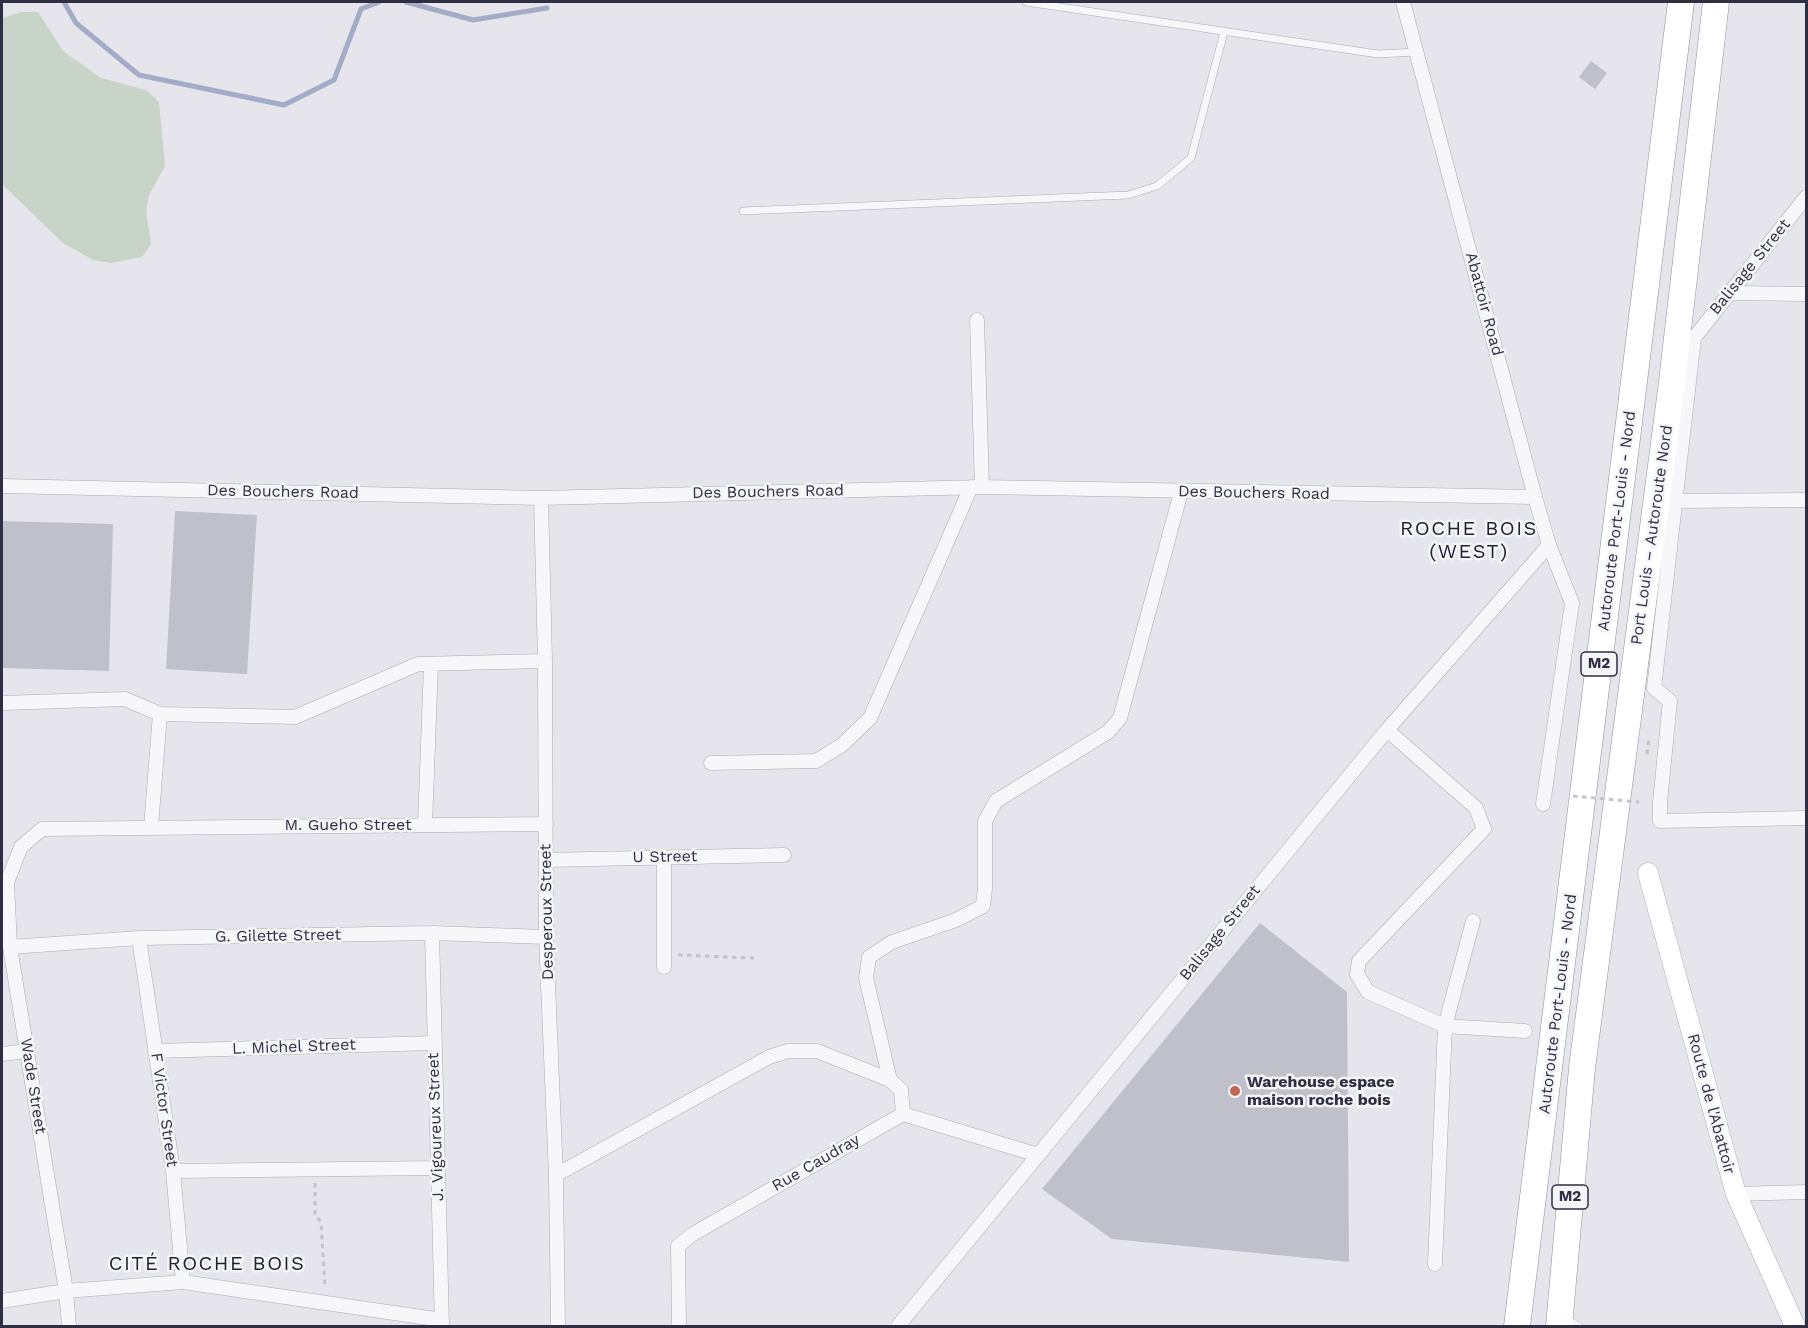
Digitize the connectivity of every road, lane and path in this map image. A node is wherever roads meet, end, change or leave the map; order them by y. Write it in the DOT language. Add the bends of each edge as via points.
graph roads {
  1 [pos="1026,2"];
  2 [pos="1403,2"];
  3 [pos="1681,2"];
  4 [pos="1716,2"];
  5 [pos="1224,32"];
  6 [pos="1417,52"];
  7 [pos="1806,197"];
  8 [pos="743,211"];
  9 [pos="1730,293"];
  10 [pos="1806,294"];
  11 [pos="977,320"];
  12 [pos="2,486"];
  13 [pos="977,487"];
  14 [pos="1181,492"];
  15 [pos="1535,497"];
  16 [pos="541,498"];
  17 [pos="1806,500"];
  18 [pos="1677,501"];
  19 [pos="1549,545"];
  20 [pos="545,661"];
  21 [pos="431,664"];
  22 [pos="2,703"];
  23 [pos="160,714"];
  24 [pos="1387,730"];
  25 [pos="711,763"];
  26 [pos="1573,796"];
  27 [pos="1639,802"];
  28 [pos="1543,804"];
  29 [pos="1806,818"];
  30 [pos="546,824"];
  31 [pos="425,825"];
  32 [pos="151,827"];
  33 [pos="21,847"];
  34 [pos="784,855"];
  35 [pos="664,858"];
  36 [pos="546,860"];
  37 [pos="1648,873"];
  38 [pos="1473,921"];
  39 [pos="432,933"];
  40 [pos="546,937"];
  41 [pos="139,938"];
  42 [pos="10,947"];
  43 [pos="754,958"];
  44 [pos="664,961"];
  45 [pos="1446,1026"];
  46 [pos="1525,1031"];
  47 [pos="434,1043"];
  48 [pos="28,1051"];
  49 [pos="155,1051"];
  50 [pos="2,1054"];
  51 [pos="1582,1068"];
  52 [pos="890,1080"];
  53 [pos="903,1113"];
  54 [pos="1576,1133"];
  55 [pos="1038,1155"];
  56 [pos="1538,1162"];
  57 [pos="437,1168"];
  58 [pos="1581,1168"];
  59 [pos="315,1169"];
  60 [pos="173,1171"];
  61 [pos="556,1175"];
  62 [pos="1806,1192"];
  63 [pos="1736,1194"];
  64 [pos="1435,1264"];
  65 [pos="183,1282"];
  66 [pos="1571,1285"];
  67 [pos="66,1291"];
  68 [pos="2,1301"];
  69 [pos="326,1303"];
  70 [pos="442,1323"];
  71 [pos="69,1326"];
  72 [pos="558,1326"];
  73 [pos="679,1326"];
  74 [pos="898,1326"];
  75 [pos="1507,1326"];
  76 [pos="1517,1326"];
  77 [pos="1558,1326"];
  78 [pos="1579,1326"];
  79 [pos="1795,1326"];
  1 -- 5 [label="lane"];
  2 -- 6 [label="street, Abattoir Road"];
  3 -- 56 [label="highway, Autoroute Port-Louis - Nord / M2"];
  4 -- 51 [label="highway, Port Louis – Autoroute Nord / M2" via="1671,390"];
  5 -- 6 [label="lane" via="1378,54"];
  5 -- 8 [label="lane" via="1191,158 1157,186 1128,195"];
  6 -- 15 [label="street, Abattoir Road"];
  7 -- 9 [label="street, Balisage Street"];
  9 -- 10 [label="street"];
  9 -- 18 [label="street, Balisage Street" via="1694,338"];
  11 -- 13 [label="street"];
  12 -- 16 [label="street, Des Bouchers Road"];
  13 -- 14 [label="street, Des Bouchers Road"];
  13 -- 16 [label="street, Des Bouchers Road"];
  13 -- 25 [label="street" via="870,718 842,745 816,761"];
  14 -- 15 [label="street, Des Bouchers Road"];
  14 -- 52 [label="street" via="1120,718 1108,732 996,801 985,821 983,906 956,920 892,942 869,957 866,978"];
  15 -- 19 [label="street, Abattoir Road"];
  16 -- 20 [label="street, Desperoux Street"];
  17 -- 18 [label="street"];
  18 -- 29 [label="street" via="1654,688 1670,701 1660,820"];
  19 -- 24 [label="street, Balisage Street"];
  19 -- 28 [label="street, Abattoir Road" via="1572,603"];
  20 -- 21 [label="street"];
  20 -- 30 [label="street, Desperoux Street"];
  21 -- 23 [label="street" via="418,664 295,717"];
  21 -- 31 [label="street"];
  22 -- 23 [label="street" via="126,699"];
  23 -- 32 [label="street"];
  24 -- 45 [label="street" via="1476,808 1484,828 1359,961 1357,974 1368,992"];
  24 -- 55 [label="street, Balisage Street"];
  26 -- 27 [label="path, bridge"];
  30 -- 31 [label="street, M. Gueho Street"];
  30 -- 36 [label="street, Desperoux Street"];
  31 -- 32 [label="street, M. Gueho Street"];
  32 -- 33 [label="street, M. Gueho Street" via="42,829"];
  33 -- 42 [label="street, Wade Street" via="7,882"];
  34 -- 35 [label="street, U Street"];
  35 -- 36 [label="street, U Street"];
  35 -- 44 [label="street"];
  36 -- 40 [label="street, Desperoux Street"];
  37 -- 63 [label="street, Route de l'Abattoir"];
  38 -- 45 [label="street"];
  39 -- 40 [label="street, G. Gilette Street"];
  39 -- 41 [label="street, G. Gilette Street"];
  39 -- 47 [label="street, J. Vigoureux Street"];
  40 -- 61 [label="street, Desperoux Street"];
  41 -- 42 [label="street, G. Gilette Street"];
  41 -- 49 [label="street, F Victor Street"];
  42 -- 48 [label="street, Wade Street"];
  43 -- 44 [label="path"];
  45 -- 46 [label="street"];
  45 -- 64 [label="street"];
  47 -- 49 [label="street, L. Michel Street"];
  47 -- 57 [label="street, J. Vigoureux Street"];
  48 -- 50 [label="street"];
  48 -- 67 [label="street, Wade Street"];
  49 -- 60 [label="street, F Victor Street"];
  51 -- 54 [label="highway, Autoroute Port-Louis - Nord / M2"];
  52 -- 53 [label="street" via="901,1090"];
  52 -- 61 [label="street" via="817,1051 769,1057"];
  53 -- 55 [label="street"];
  53 -- 73 [label="street, Rue Caudray" via="678,1246"];
  54 -- 58 [label="lane"];
  54 -- 77 [label="highway, Autoroute Port-Louis - Nord / M2"];
  55 -- 74 [label="street, Balisage Street"];
  56 -- 75 [label="highway"];
  56 -- 76 [label="highway, Autoroute Port-Louis - Nord / M2"];
  57 -- 59 [label="street"];
  57 -- 70 [label="street, J. Vigoureux Street"];
  59 -- 60 [label="street"];
  59 -- 69 [label="path" via="315,1215 321,1222"];
  60 -- 65 [label="street, F Victor Street"];
  61 -- 72 [label="street, Desperoux Street"];
  62 -- 63 [label="street"];
  63 -- 79 [label="street, Route de l'Abattoir"];
  65 -- 67 [label="street"];
  65 -- 69 [label="street"];
  66 -- 78 [label="lane" via="1567,1320"];
  67 -- 68 [label="street"];
  67 -- 71 [label="street, Wade Street"];
  69 -- 70 [label="street"];
}
